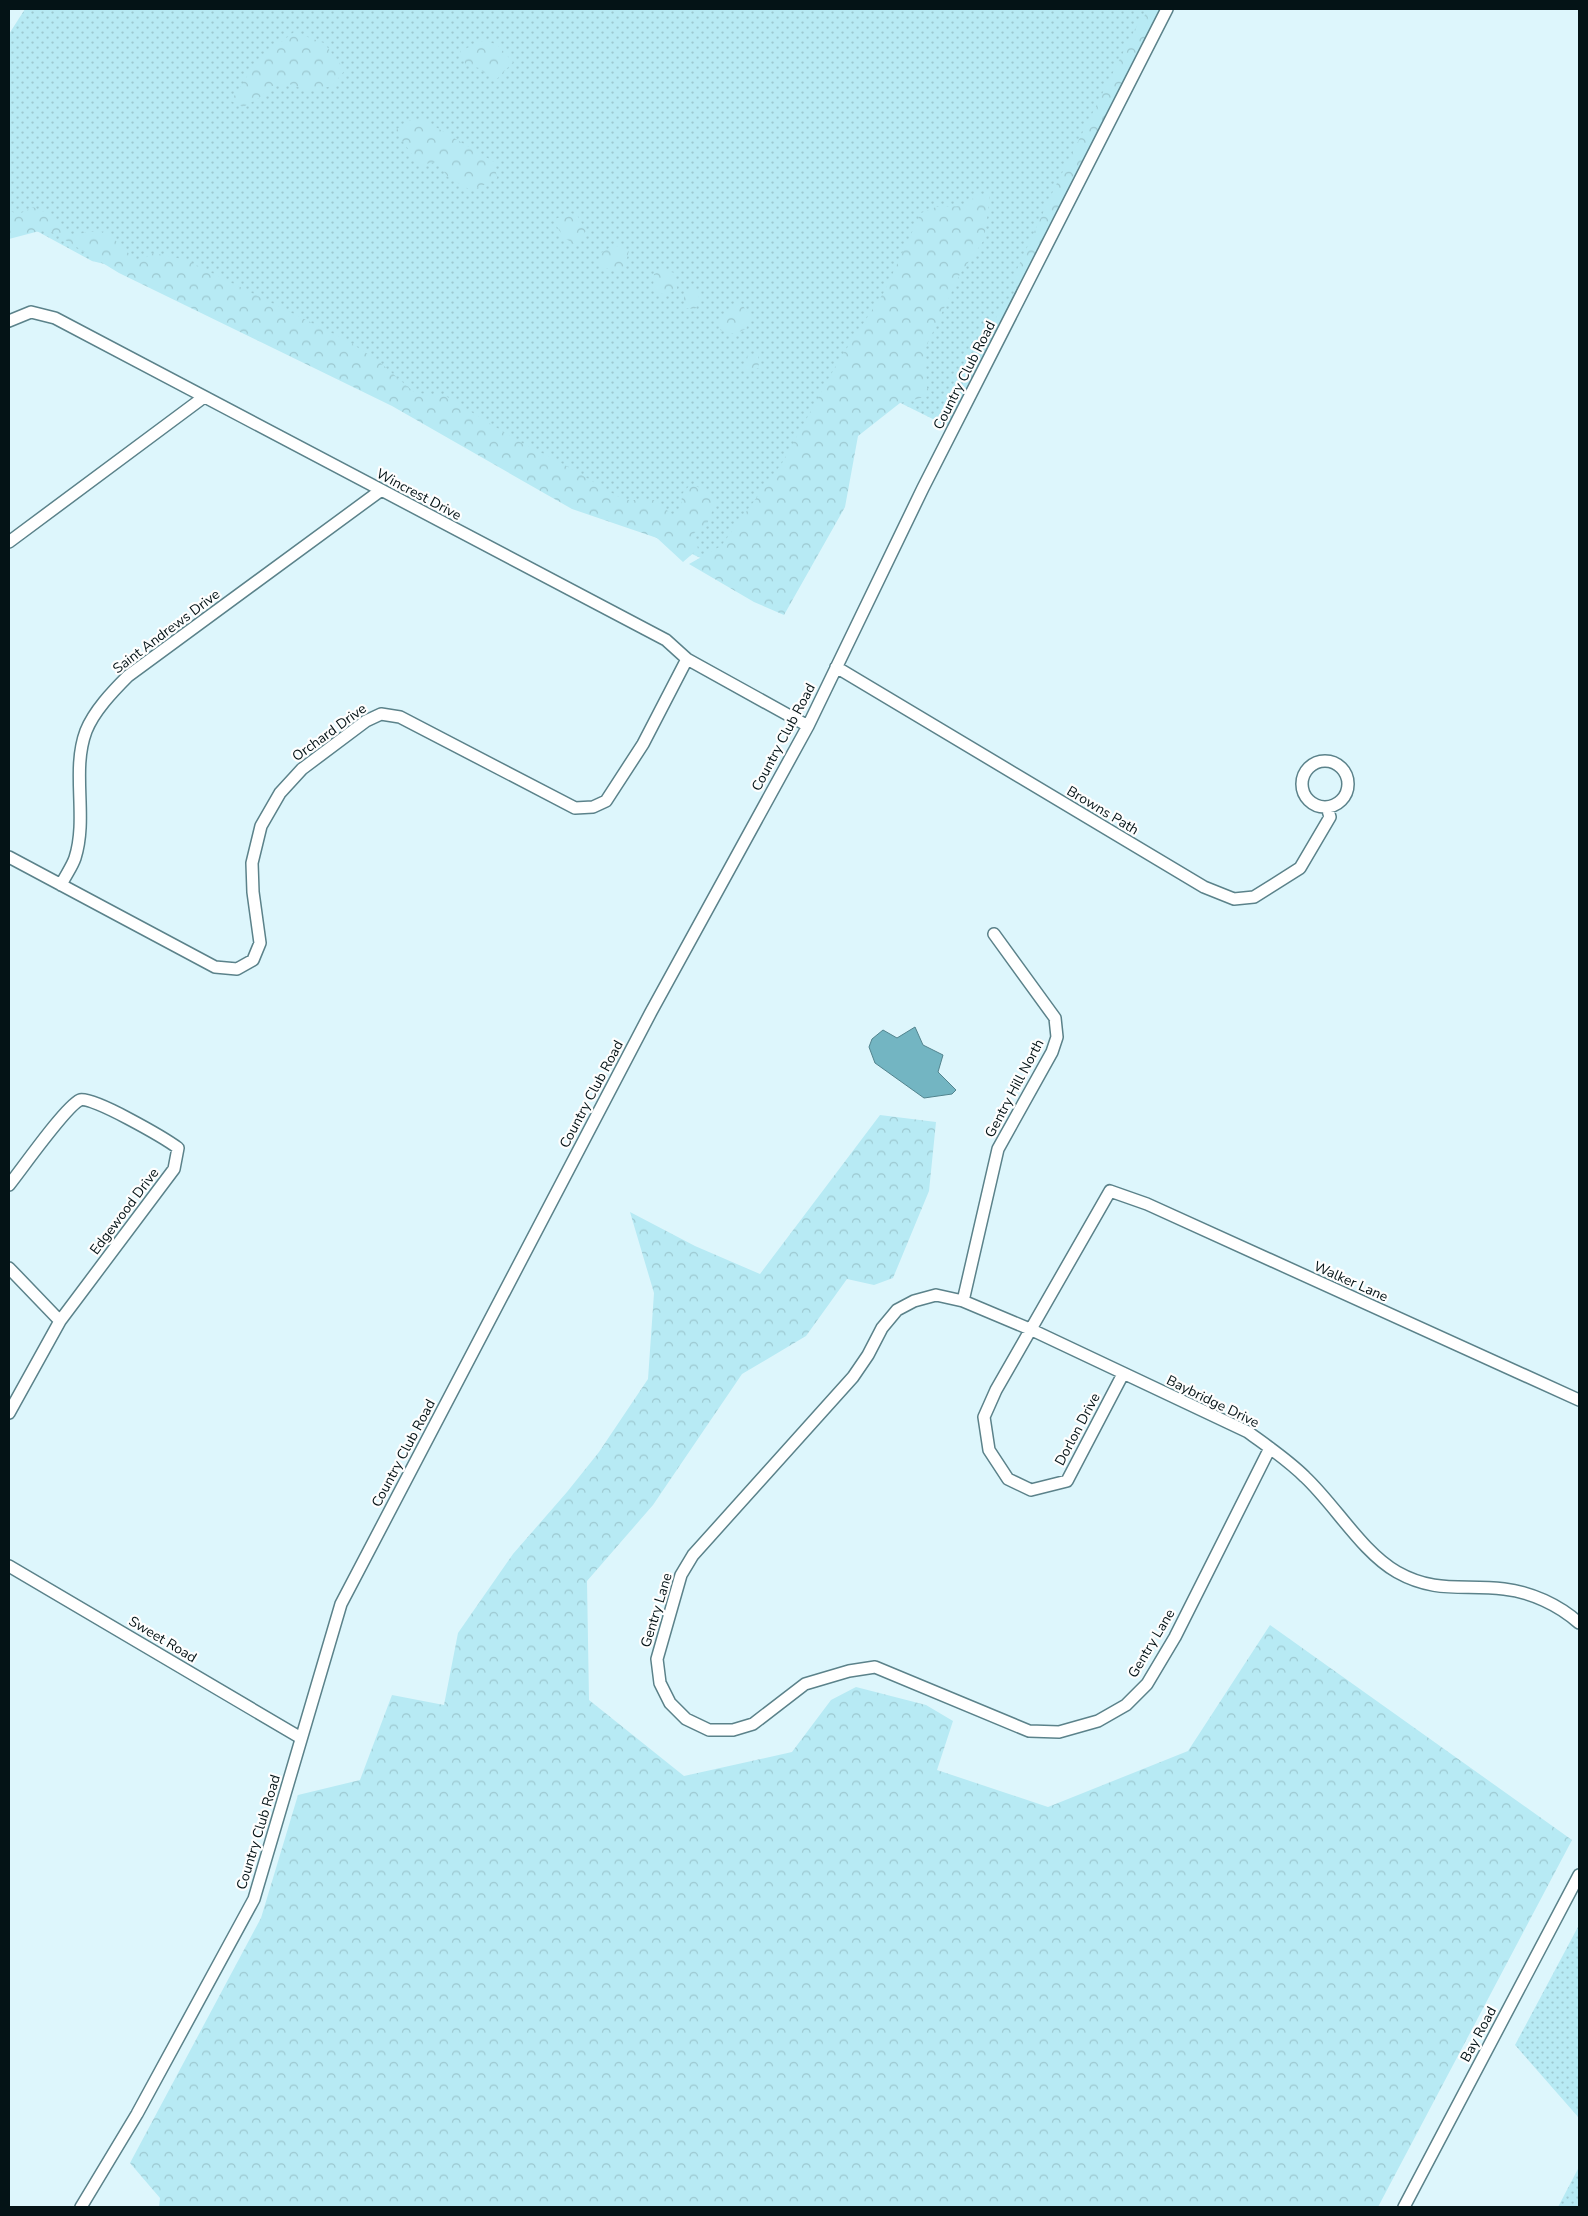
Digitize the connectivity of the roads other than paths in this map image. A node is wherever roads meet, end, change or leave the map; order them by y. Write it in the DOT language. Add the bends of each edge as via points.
graph roads {
  1 [pos="1167,9"];
  2 [pos="9,321"];
  3 [pos="204,397"];
  4 [pos="380,490"];
  5 [pos="9,542"];
  6 [pos="687,659"];
  7 [pos="836,667"];
  8 [pos="808,726"];
  9 [pos="1327,807"];
  10 [pos="9,857"];
  11 [pos="61,885"];
  12 [pos="994,934"];
  13 [pos="9,1185"];
  14 [pos="9,1268"];
  15 [pos="963,1301"];
  16 [pos="60,1321"];
  17 [pos="1032,1330"];
  18 [pos="1123,1374"];
  19 [pos="1579,1400"];
  20 [pos="9,1413"];
  21 [pos="1270,1448"];
  22 [pos="9,1566"];
  23 [pos="1579,1623"];
  24 [pos="301,1738"];
  25 [pos="1579,1875"];
  26 [pos="82,2207"];
  27 [pos="1404,2207"];
  1 -- 7 [label="street, Country Club Road" via="923,488"];
  2 -- 3 [label="street, Wincrest Drive" via="31,312 55,318"];
  3 -- 4 [label="street, Wincrest Drive"];
  3 -- 5 [label="street"];
  4 -- 6 [label="street, Wincrest Drive" via="666,640"];
  4 -- 11 [label="street, Saint Andrews Drive" via="128,676 114,690 86,731 81,752 79,836 75,858"];
  6 -- 8 [label="street, Wincrest Drive"];
  6 -- 11 [label="street, Orchard Drive" via="643,744 606,801 593,807 575,808 400,717 381,714 366,721 302,769 280,792 261,826 252,863 252,892 260,943 253,960 237,969 215,967"];
  7 -- 8 [label="street, Country Club Road"];
  7 -- 9 [label="street, Browns Path" via="1204,887 1234,899 1254,897 1300,868 1330,817"];
  8 -- 24 [label="street, Country Club Road" via="651,1012 341,1604"];
  9 -- 9 [label="street" via="1343,799 1349,782 1340,766 1323,760 1307,768 1302,786 1310,802"];
  10 -- 11 [label="street, Orchard Drive"];
  12 -- 15 [label="street, Gentry Hill North" via="1054,1018 1057,1036 1052,1052 998,1149"];
  13 -- 16 [label="street, Edgewood Drive" via="80,1100 87,1099 104,1106 178,1148 174,1169"];
  14 -- 16 [label="street"];
  15 -- 17 [label="street, Gentry Lane"];
  15 -- 21 [label="street, Gentry Lane" via="936,1295 897,1310 882,1328 853,1378 693,1555 682,1574 657,1659 660,1683 670,1703 686,1719 709,1730 733,1730 753,1724 805,1684 875,1667 1029,1731 1059,1732 1098,1721 1126,1705 1147,1684 1175,1637"];
  16 -- 20 [label="street, Edgewood Drive"];
  17 -- 18 [label="street, Baybridge Drive"];
  17 -- 18 [label="street, Dorlon Drive" via="996,1390 984,1417 989,1450 1008,1480 1031,1490 1067,1480"];
  17 -- 19 [label="street, Walker Lane" via="1110,1191 1147,1204"];
  18 -- 21 [label="street, Baybridge Drive" via="1248,1432"];
  21 -- 23 [label="street, Baybridge Drive" via="1305,1476 1377,1558 1396,1571 1416,1581 1450,1588 1504,1589 1529,1594 1568,1613"];
  22 -- 24 [label="street, Sweet Road"];
  24 -- 26 [label="street, Country Club Road" via="254,1899 137,2114"];
  25 -- 27 [label="street, Bay Road"];
}
